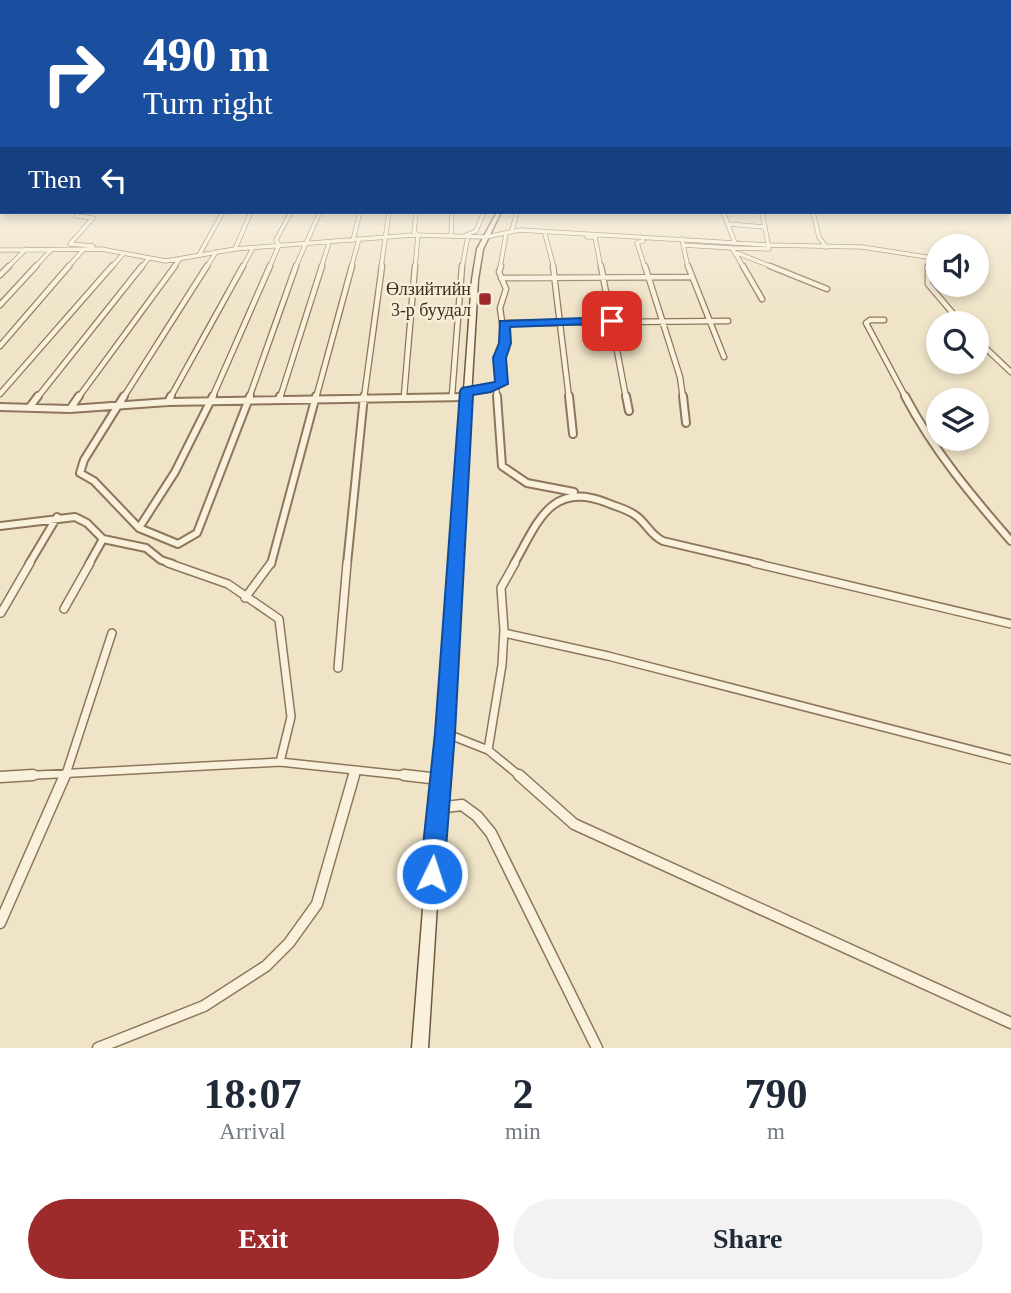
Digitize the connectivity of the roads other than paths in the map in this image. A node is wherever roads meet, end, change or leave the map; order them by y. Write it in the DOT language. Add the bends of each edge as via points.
graph roads {
  1 [pos="77,215"];
  2 [pos="221,215"];
  3 [pos="250,215"];
  4 [pos="289,215"];
  5 [pos="319,215"];
  6 [pos="360,215"];
  7 [pos="389,215"];
  8 [pos="416,215"];
  9 [pos="452,215"];
  10 [pos="483,215"];
  11 [pos="497,215"];
  12 [pos="515,215"];
  13 [pos="724,215"];
  14 [pos="763,215"];
  15 [pos="814,215"];
  16 [pos="728,224"];
  17 [pos="765,228"];
  18 [pos="508,232"];
  19 [pos="545,234"];
  20 [pos="418,235"];
  21 [pos="451,235"];
  22 [pos="466,236"];
  23 [pos="386,237"];
  24 [pos="486,237"];
  25 [pos="356,239"];
  26 [pos="329,243"];
  27 [pos="682,243"];
  28 [pos="304,244"];
  29 [pos="768,245"];
  30 [pos="279,246"];
  31 [pos="734,246"];
  32 [pos="826,247"];
  33 [pos="253,248"];
  34 [pos="26,249"];
  35 [pos="235,249"];
  36 [pos="0,250"];
  37 [pos="51,250"];
  38 [pos="83,250"];
  39 [pos="112,250"];
  40 [pos="216,252"];
  41 [pos="737,253"];
  42 [pos="123,254"];
  43 [pos="199,255"];
  44 [pos="148,259"];
  45 [pos="180,259"];
  46 [pos="0,275"];
  47 [pos="604,277"];
  48 [pos="648,277"];
  49 [pos="690,277"];
  50 [pos="501,278"];
  51 [pos="556,278"];
  52 [pos="827,289"];
  53 [pos="762,299"];
  54 [pos="0,305"];
  55 [pos="951,311"];
  56 [pos="884,320"];
  57 [pos="560,321"];
  58 [pos="612,321"];
  59 [pos="662,321"];
  60 [pos="709,321"];
  61 [pos="728,321"];
  62 [pos="504,323"];
  63 [pos="0,346"];
  64 [pos="989,351"];
  65 [pos="724,357"];
  66 [pos="1011,372"];
  67 [pos="496,387"];
  68 [pos="0,394"];
  69 [pos="466,394"];
  70 [pos="404,396"];
  71 [pos="452,396"];
  72 [pos="365,397"];
  73 [pos="316,399"];
  74 [pos="279,400"];
  75 [pos="168,402"];
  76 [pos="248,402"];
  77 [pos="209,403"];
  78 [pos="120,406"];
  79 [pos="0,407"];
  80 [pos="29,408"];
  81 [pos="70,409"];
  82 [pos="629,411"];
  83 [pos="686,423"];
  84 [pos="573,434"];
  85 [pos="579,493"];
  86 [pos="57,517"];
  87 [pos="0,526"];
  88 [pos="139,528"];
  89 [pos="103,539"];
  90 [pos="1011,541"];
  91 [pos="245,598"];
  92 [pos="64,609"];
  93 [pos="1,613"];
  94 [pos="1011,624"];
  95 [pos="111,633"];
  96 [pos="505,633"];
  97 [pos="338,667"];
  98 [pos="445,733"];
  99 [pos="488,750"];
  100 [pos="1011,760"];
  101 [pos="280,762"];
  102 [pos="356,771"];
  103 [pos="66,775"];
  104 [pos="0,777"];
  105 [pos="439,779"];
  106 [pos="437,808"];
  107 [pos="0,923"];
  108 [pos="1011,1023"];
  109 [pos="98,1048"];
  110 [pos="420,1048"];
  111 [pos="597,1048"];
  1 -- 39 [label="street" via="93,218 70,244"];
  2 -- 43 [label="street"];
  3 -- 35 [label="street"];
  4 -- 30 [label="street" via="276,240"];
  5 -- 28 [label="street"];
  6 -- 25 [label="street"];
  7 -- 23 [label="street"];
  8 -- 20 [label="street" via="414,232"];
  9 -- 21 [label="street"];
  10 -- 22 [label="street" via="476,230"];
  11 -- 24 [label="main road"];
  12 -- 18 [label="street"];
  13 -- 16 [label="street"];
  14 -- 17 [label="street"];
  15 -- 32 [label="street"];
  16 -- 17 [label="street"];
  16 -- 31 [label="street"];
  17 -- 29 [label="street"];
  18 -- 19 [label="street"];
  18 -- 24 [label="street"];
  18 -- 27 [label="street"];
  18 -- 50 [label="street"];
  19 -- 47 [label="street" via="594,237"];
  19 -- 51 [label="street"];
  20 -- 21 [label="street"];
  20 -- 23 [label="street"];
  20 -- 70 [label="street"];
  21 -- 22 [label="street"];
  22 -- 24 [label="street"];
  22 -- 71 [label="street"];
  23 -- 25 [label="street"];
  23 -- 72 [label="street"];
  24 -- 69 [label="main road" via="475,280"];
  25 -- 26 [label="street"];
  25 -- 73 [label="street"];
  26 -- 28 [label="street"];
  26 -- 74 [label="street"];
  27 -- 31 [label="street"];
  27 -- 48 [label="street" via="638,241"];
  27 -- 49 [label="street"];
  28 -- 30 [label="street"];
  28 -- 76 [label="street"];
  29 -- 31 [label="street" via="765,251"];
  29 -- 32 [label="street"];
  30 -- 33 [label="street"];
  30 -- 77 [label="street"];
  31 -- 41 [label="street"];
  32 -- 55 [label="street" via="862,247 933,258 926,269 928,284"];
  33 -- 35 [label="street"];
  33 -- 75 [label="street"];
  34 -- 36 [label="street"];
  34 -- 37 [label="street"];
  34 -- 46 [label="street"];
  35 -- 40 [label="street"];
  37 -- 38 [label="street"];
  37 -- 54 [label="street"];
  38 -- 39 [label="street"];
  38 -- 63 [label="street"];
  39 -- 42 [label="street"];
  40 -- 43 [label="street"];
  40 -- 78 [label="street"];
  41 -- 52 [label="street"];
  41 -- 53 [label="street"];
  42 -- 44 [label="street"];
  42 -- 68 [label="street"];
  43 -- 45 [label="street"];
  44 -- 45 [label="street"];
  44 -- 80 [label="street"];
  45 -- 81 [label="street"];
  47 -- 48 [label="street"];
  47 -- 51 [label="street"];
  47 -- 58 [label="street"];
  48 -- 49 [label="street"];
  48 -- 59 [label="street"];
  49 -- 60 [label="street"];
  50 -- 51 [label="street"];
  50 -- 62 [label="street" via="506,289 500,308"];
  51 -- 57 [label="street"];
  56 -- 90 [label="street" via="866,323 926,435"];
  57 -- 58 [label="street"];
  57 -- 62 [label="street"];
  57 -- 84 [label="street"];
  58 -- 59 [label="street"];
  58 -- 82 [label="street"];
  59 -- 60 [label="street"];
  59 -- 83 [label="street" via="680,377"];
  60 -- 61 [label="street"];
  60 -- 65 [label="street"];
  62 -- 67 [label="street" via="505,343 499,358 502,384"];
  64 -- 66 [label="street"];
  67 -- 69 [label="street"];
  67 -- 85 [label="street" via="502,466 532,487"];
  69 -- 71 [label="street"];
  69 -- 98 [label="main road"];
  70 -- 71 [label="street"];
  70 -- 72 [label="street"];
  72 -- 73 [label="street"];
  72 -- 97 [label="street"];
  73 -- 74 [label="street"];
  73 -- 91 [label="street" via="270,568"];
  74 -- 76 [label="street"];
  75 -- 77 [label="street"];
  75 -- 78 [label="street"];
  76 -- 77 [label="street"];
  76 -- 88 [label="street" via="197,533 178,544"];
  77 -- 88 [label="street" via="175,472"];
  78 -- 81 [label="street"];
  78 -- 88 [label="street" via="80,473 94,481"];
  79 -- 80 [label="street"];
  80 -- 81 [label="street"];
  85 -- 94 [label="street" via="634,514 654,538 663,541"];
  85 -- 96 [label="street" via="566,495 546,508 511,568 498,600"];
  86 -- 87 [label="street"];
  86 -- 89 [label="street" via="75,517"];
  86 -- 93 [label="street"];
  89 -- 91 [label="street" via="146,548 161,560 228,583"];
  89 -- 92 [label="street"];
  91 -- 101 [label="street" via="279,619 282,632 291,717"];
  95 -- 103 [label="street"];
  96 -- 99 [label="street" via="499,710"];
  96 -- 100 [label="street"];
  98 -- 99 [label="street"];
  98 -- 105 [label="main road"];
  99 -- 108 [label="street" via="574,824"];
  101 -- 102 [label="street"];
  101 -- 103 [label="street"];
  102 -- 105 [label="street"];
  102 -- 109 [label="street" via="317,904 289,943 265,966 204,1006"];
  103 -- 104 [label="street"];
  103 -- 107 [label="street"];
  105 -- 106 [label="main road"];
  106 -- 110 [label="main road"];
  106 -- 111 [label="street" via="462,805 491,833"];
}
